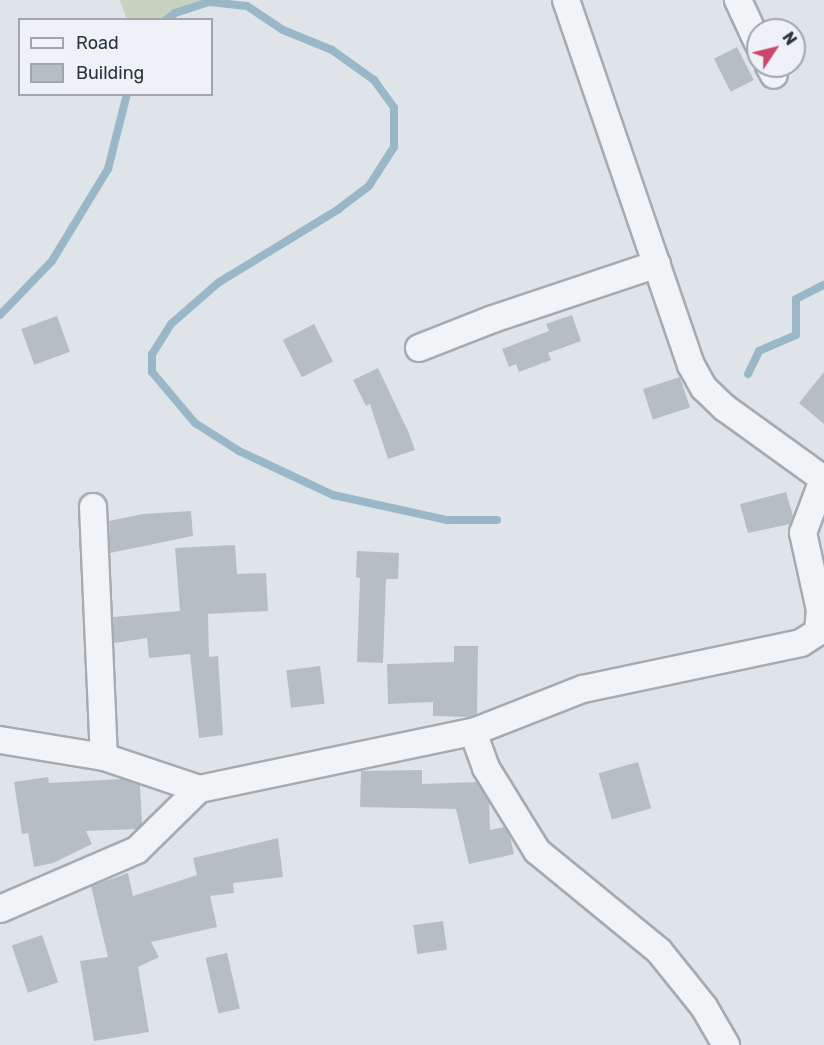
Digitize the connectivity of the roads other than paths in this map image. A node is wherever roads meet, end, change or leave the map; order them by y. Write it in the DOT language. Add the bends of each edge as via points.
graph roads {
  1 [pos="566,0"];
  2 [pos="738,0"];
  3 [pos="746,18"];
  4 [pos="657,264"];
  5 [pos="419,348"];
  6 [pos="823,478"];
  7 [pos="93,507"];
  8 [pos="473,732"];
  9 [pos="0,740"];
  10 [pos="105,757"];
  11 [pos="199,789"];
  12 [pos="0,909"];
  13 [pos="726,1045"];
  1 -- 4 [label="street"];
  2 -- 3 [label="street"];
  4 -- 5 [label="street"];
  4 -- 6 [label="street" via="691,365 704,388 725,408"];
  6 -- 8 [label="street" via="803,533 820,610 818,632 801,643 584,689"];
  7 -- 10 [label="street"];
  8 -- 11 [label="street"];
  8 -- 13 [label="street" via="486,768 537,851 659,951 704,1006"];
  9 -- 10 [label="street"];
  10 -- 11 [label="street"];
  11 -- 12 [label="street" via="137,850"];
}
